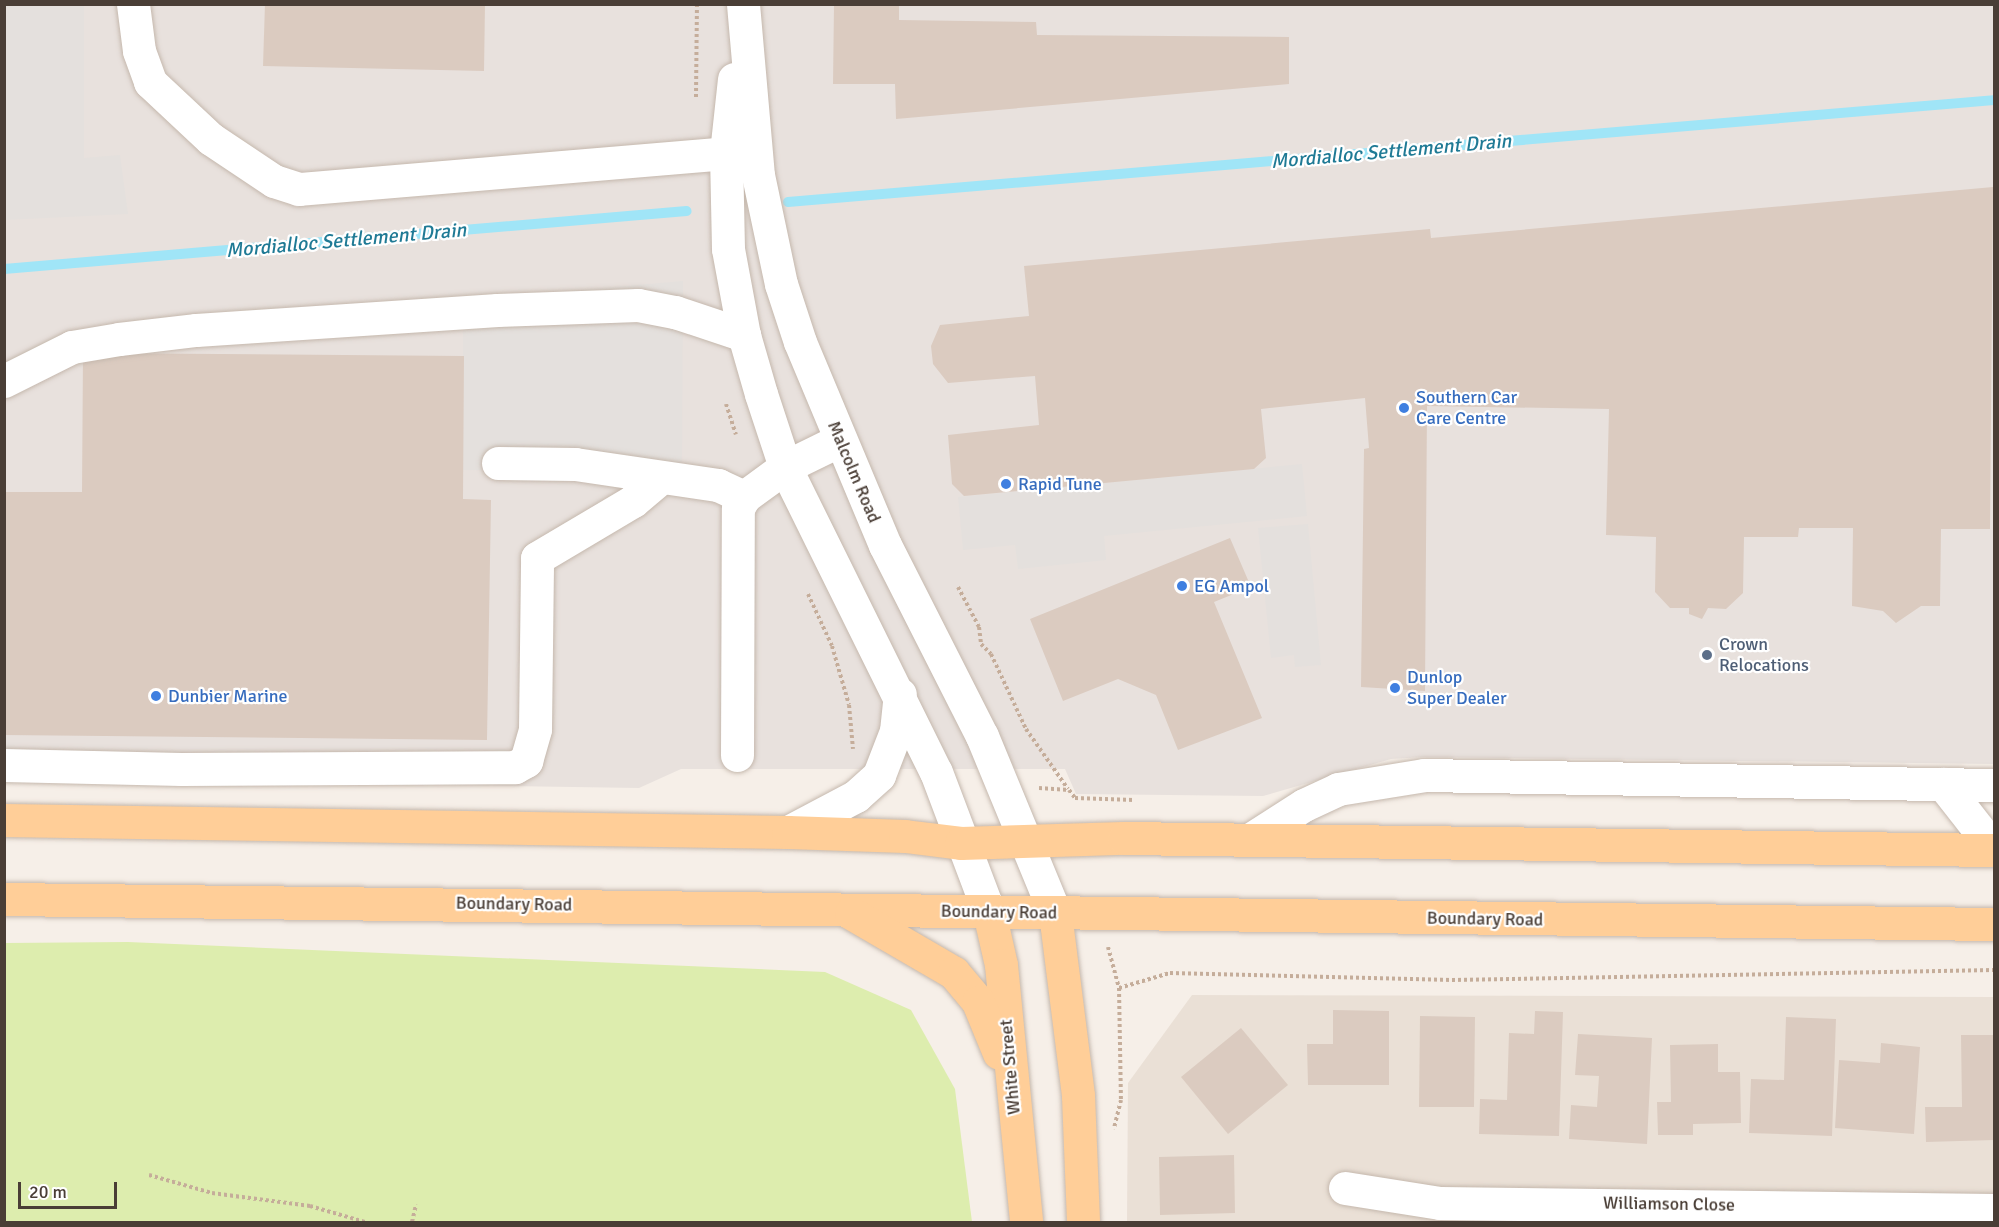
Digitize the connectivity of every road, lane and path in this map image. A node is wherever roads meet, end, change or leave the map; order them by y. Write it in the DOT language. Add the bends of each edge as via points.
graph roads {
  1 [pos="133,4"];
  2 [pos="742,4"];
  3 [pos="741,152"];
  4 [pos="744,335"];
  5 [pos="4,381"];
  6 [pos="840,440"];
  7 [pos="498,463"];
  8 [pos="785,467"];
  9 [pos="659,479"];
  10 [pos="744,497"];
  11 [pos="957,587"];
  12 [pos="900,694"];
  13 [pos="737,755"];
  14 [pos="4,765"];
  15 [pos="1943,784"];
  16 [pos="1995,785"];
  17 [pos="1069,790"];
  18 [pos="1075,798"];
  19 [pos="4,820"];
  20 [pos="789,832"];
  21 [pos="1079,838"];
  22 [pos="1251,839"];
  23 [pos="962,843"];
  24 [pos="1028,843"];
  25 [pos="1995,849"];
  26 [pos="4,899"];
  27 [pos="843,909"];
  28 [pos="989,912"];
  29 [pos="1055,913"];
  30 [pos="1098,914"];
  31 [pos="1995,924"];
  32 [pos="1995,970"];
  33 [pos="1119,988"];
  34 [pos="1010,1080"];
  35 [pos="1114,1131"];
  36 [pos="149,1175"];
  37 [pos="1345,1188"];
  38 [pos="416,1204"];
  39 [pos="1995,1210"];
  40 [pos="365,1222"];
  41 [pos="412,1222"];
  42 [pos="1026,1222"];
  43 [pos="1083,1222"];
  1 -- 3 [label="street" via="139,51 150,82 211,139 274,181 299,189"];
  2 -- 3 [label="street, Malcolm Road"];
  3 -- 4 [label="street, Malcolm Road" via="728,249"];
  3 -- 6 [label="street, Malcolm Road" via="800,342"];
  4 -- 5 [label="street" via="675,312 638,305 497,310 196,330 119,339 72,347"];
  4 -- 8 [label="street, Malcolm Road"];
  6 -- 8 [label="street"];
  6 -- 24 [label="street, Malcolm Road" via="885,545 982,736"];
  7 -- 9 [label="street" via="575,464"];
  8 -- 10 [label="street"];
  8 -- 12 [label="street, Malcolm Road" via="825,554"];
  9 -- 10 [label="street" via="718,485"];
  9 -- 14 [label="street" via="633,501 537,558 535,729 526,761 515,767 181,769"];
  10 -- 13 [label="street" via="736,531"];
  11 -- 17 [label="path" via="979,627 981,644 991,654 1026,729"];
  12 -- 20 [label="street" via="896,731 879,775 856,796"];
  12 -- 23 [label="street, Malcolm Road"];
  15 -- 16 [label="street"];
  15 -- 22 [label="street" via="1398,777 1338,789 1304,805"];
  15 -- 25 [label="street"];
  18 -- 21 [label="path"];
  19 -- 20 [label="main road"];
  20 -- 23 [label="main road" via="905,836"];
  21 -- 22 [label="main road"];
  21 -- 24 [label="main road"];
  22 -- 25 [label="main road"];
  23 -- 24 [label="main road"];
  23 -- 28 [label="street, Malcolm Road"];
  24 -- 29 [label="street, Malcolm Road"];
  26 -- 27 [label="main road, Boundary Road"];
  27 -- 28 [label="main road, Boundary Road"];
  27 -- 34 [label="main road" via="954,973 978,1002"];
  28 -- 29 [label="main road, Boundary Road"];
  28 -- 34 [label="main road, White Street" via="1001,965"];
  29 -- 30 [label="main road, Boundary Road"];
  29 -- 43 [label="main road" via="1078,1096"];
  30 -- 31 [label="main road, Boundary Road"];
  30 -- 33 [label="path"];
  32 -- 33 [label="path" via="1452,980 1170,973"];
  33 -- 35 [label="path" via="1121,1100"];
  34 -- 42 [label="main road, White Street"];
  36 -- 40 [label="path" via="212,1193 310,1206"];
  37 -- 39 [label="street, Williamson Close" via="1440,1203"];
  38 -- 41 [label="path"];
}
